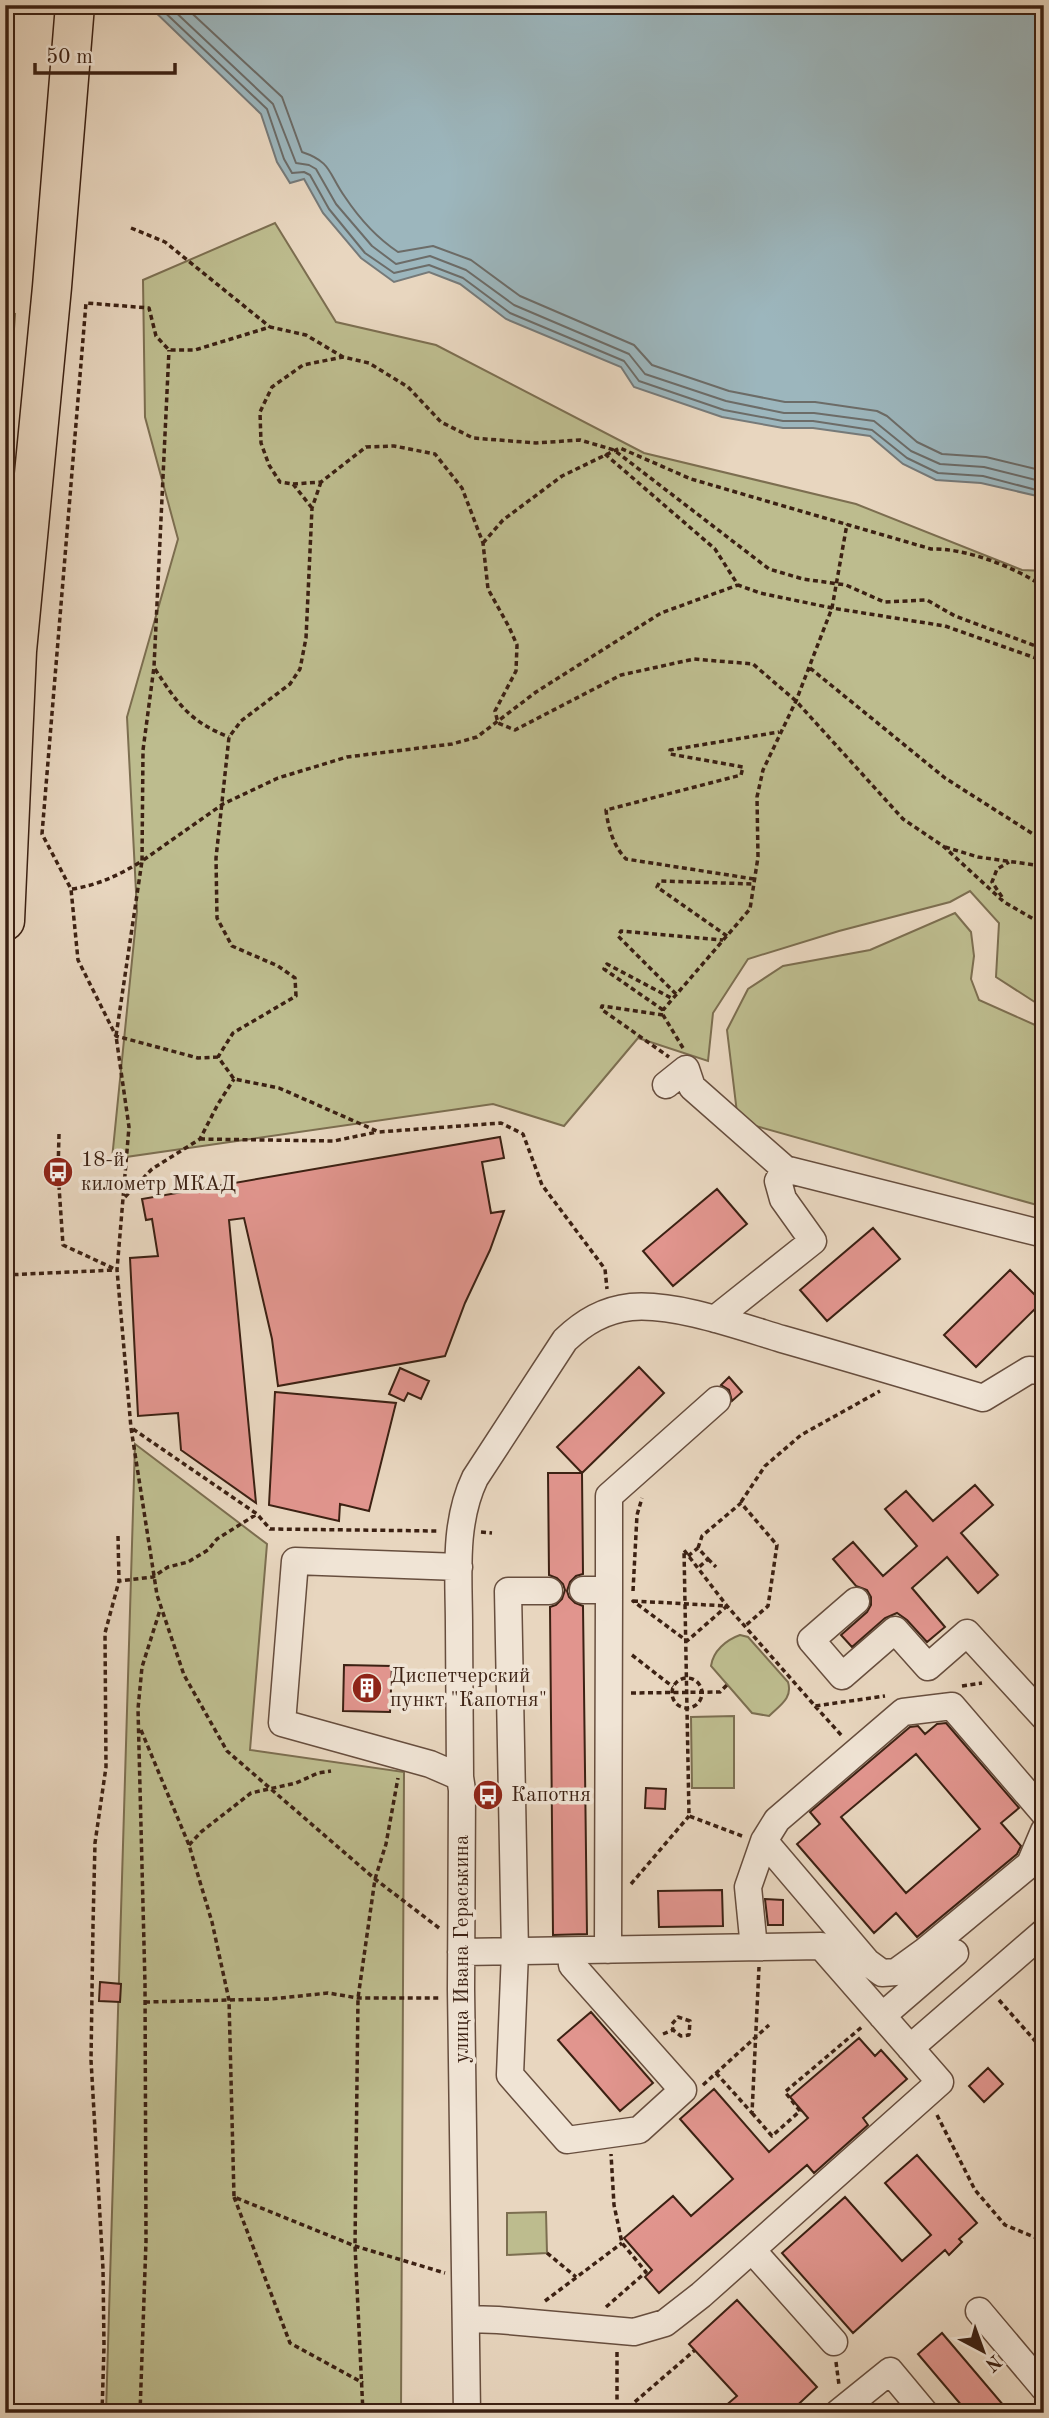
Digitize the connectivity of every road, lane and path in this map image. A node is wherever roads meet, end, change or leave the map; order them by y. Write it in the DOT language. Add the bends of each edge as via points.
graph roads {
  1 [pos="75,5"];
  2 [pos="131,228"];
  3 [pos="270,327"];
  4 [pos="170,349"];
  5 [pos="343,357"];
  6 [pos="614,450"];
  7 [pos="605,454"];
  8 [pos="321,482"];
  9 [pos="293,484"];
  10 [pos="312,508"];
  11 [pos="847,524"];
  12 [pos="483,543"];
  13 [pos="836,583"];
  14 [pos="738,585"];
  15 [pos="1044,587"];
  16 [pos="832,608"];
  17 [pos="1044,649"];
  18 [pos="1044,661"];
  19 [pos="154,667"];
  20 [pos="810,668"];
  21 [pos="796,701"];
  22 [pos="498,723"];
  23 [pos="779,732"];
  24 [pos="229,737"];
  25 [pos="223,804"];
  26 [pos="1044,841"];
  27 [pos="943,846"];
  28 [pos="142,860"];
  29 [pos="1011,861"];
  30 [pos="1044,862"];
  31 [pos="755,882"];
  32 [pos="71,889"];
  33 [pos="1004,902"];
  34 [pos="5,921"];
  35 [pos="1044,925"];
  36 [pos="727,936"];
  37 [pos="723,940"];
  38 [pos="677,994"];
  39 [pos="673,999"];
  40 [pos="663,1012"];
  41 [pos="116,1036"];
  42 [pos="218,1057"];
  43 [pos="679,1068"];
  44 [pos="234,1079"];
  45 [pos="379,1132"];
  46 [pos="59,1134"];
  47 [pos="200,1139"];
  48 [pos="785,1169"];
  49 [pos="123,1198"];
  50 [pos="1044,1234"];
  51 [pos="117,1270"];
  52 [pos="5,1275"];
  53 [pos="609,1312"];
  54 [pos="715,1319"];
  55 [pos="1044,1371"];
  56 [pos="885,1388"];
  57 [pos="717,1400"];
  58 [pos="131,1428"];
  59 [pos="642,1496"];
  60 [pos="740,1504"];
  61 [pos="257,1514"];
  62 [pos="460,1532"];
  63 [pos="492,1533"];
  64 [pos="118,1536"];
  65 [pos="698,1548"];
  66 [pos="688,1556"];
  67 [pos="708,1559"];
  68 [pos="459,1567"];
  69 [pos="716,1567"];
  70 [pos="698,1568"];
  71 [pos="686,1573"];
  72 [pos="153,1577"];
  73 [pos="119,1581"];
  74 [pos="549,1591"];
  75 [pos="633,1601"];
  76 [pos="856,1601"];
  77 [pos="686,1605"];
  78 [pos="161,1608"];
  79 [pos="633,1615"];
  80 [pos="745,1626"];
  81 [pos="687,1641"];
  82 [pos="632,1668"];
  83 [pos="687,1677"];
  84 [pos="631,1681"];
  85 [pos="727,1685"];
  86 [pos="673,1687"];
  87 [pos="672,1693"];
  88 [pos="687,1693"];
  89 [pos="703,1693"];
  90 [pos="815,1706"];
  91 [pos="687,1708"];
  92 [pos="1044,1717"];
  93 [pos="139,1725"];
  94 [pos="856,1752"];
  95 [pos="331,1771"];
  96 [pos="460,1777"];
  97 [pos="398,1778"];
  98 [pos="269,1789"];
  99 [pos="1044,1813"];
  100 [pos="689,1816"];
  101 [pos="1044,1831"];
  102 [pos="764,1841"];
  103 [pos="190,1845"];
  104 [pos="375,1879"];
  105 [pos="627,1889"];
  106 [pos="443,1931"];
  107 [pos="1044,1933"];
  108 [pos="756,1948"];
  109 [pos="608,1950"];
  110 [pos="571,1951"];
  111 [pos="461,1952"];
  112 [pos="515,1952"];
  113 [pos="955,1953"];
  114 [pos="994,1993"];
  115 [pos="358,1998"];
  116 [pos="444,1998"];
  117 [pos="229,2000"];
  118 [pos="145,2002"];
  119 [pos="874,2020"];
  120 [pos="769,2025"];
  121 [pos="673,2030"];
  122 [pos="662,2034"];
  123 [pos="756,2036"];
  124 [pos="910,2048"];
  125 [pos="1044,2051"];
  126 [pos="716,2073"];
  127 [pos="697,2091"];
  128 [pos="922,2098"];
  129 [pos="752,2113"];
  130 [pos="611,2147"];
  131 [pos="234,2197"];
  132 [pos="1044,2241"];
  133 [pos="622,2243"];
  134 [pos="355,2246"];
  135 [pos="752,2250"];
  136 [pos="547,2253"];
  137 [pos="447,2273"];
  138 [pos="576,2277"];
  139 [pos="540,2305"];
  140 [pos="601,2311"];
  141 [pos="979,2311"];
  142 [pos="467,2319"];
  143 [pos="619,2330"];
  144 [pos="834,2342"];
  145 [pos="695,2350"];
  146 [pos="363,2383"];
  147 [pos="1044,2388"];
  148 [pos="840,2411"];
  149 [pos="102,2413"];
  150 [pos="140,2413"];
  151 [pos="363,2413"];
  152 [pos="467,2413"];
  153 [pos="620,2413"];
  154 [pos="925,2413"];
  1 -- 34 [label="highway" via="17,651"];
  2 -- 3 [label="path" via="165,242"];
  3 -- 4 [label="path" via="195,350"];
  3 -- 5 [label="path" via="306,335"];
  4 -- 19 [label="path"];
  4 -- 32 [label="path" via="156,336 149,308 86,303 41,834"];
  5 -- 6 [label="path" via="369,363 408,387 441,422 473,438 537,443 580,440"];
  5 -- 9 [label="path" via="303,365 272,387 260,412 261,443 269,465 280,482"];
  6 -- 7 [label="path"];
  6 -- 11 [label="path" via="620,448 691,479"];
  6 -- 13 [label="path" via="769,569"];
  7 -- 12 [label="path" via="562,476 503,520"];
  7 -- 14 [label="path" via="715,549"];
  8 -- 9 [label="path"];
  8 -- 10 [label="path"];
  8 -- 12 [label="path" via="366,447 394,446 435,454 462,488"];
  9 -- 10 [label="path"];
  10 -- 24 [label="path" via="306,638 300,669 290,684 241,721"];
  11 -- 13 [label="path"];
  11 -- 15 [label="path" via="931,549 951,548 1026,575"];
  12 -- 22 [label="path" via="488,589 517,646 516,671 495,711"];
  13 -- 16 [label="path"];
  13 -- 17 [label="path" via="884,602 927,600"];
  14 -- 16 [label="path"];
  14 -- 22 [label="path" via="661,613 536,692"];
  16 -- 18 [label="path" via="945,626"];
  16 -- 20 [label="path"];
  19 -- 24 [label="path" via="175,700 205,728"];
  19 -- 28 [label="path" via="143,750"];
  20 -- 21 [label="path"];
  20 -- 26 [label="path" via="945,778"];
  21 -- 22 [label="path" via="753,664 694,659 621,675 515,730"];
  21 -- 23 [label="path"];
  21 -- 27 [label="path" via="903,819"];
  22 -- 25 [label="path" via="477,737 452,744 347,757 278,778"];
  23 -- 31 [label="path" via="757,797"];
  23 -- 31 [label="path" via="670,750 670,754 743,768 741,775 606,810 619,852 626,859"];
  24 -- 25 [label="path"];
  25 -- 28 [label="path"];
  25 -- 42 [label="path" via="216,858 217,918 232,946 295,978 296,996 233,1033"];
  27 -- 29 [label="path"];
  27 -- 33 [label="path"];
  28 -- 32 [label="path" via="116,878"];
  28 -- 41 [label="path"];
  29 -- 30 [label="path"];
  29 -- 33 [label="path" via="998,869 992,882"];
  31 -- 36 [label="path" via="750,909"];
  31 -- 36 [label="path" via="660,881 657,887"];
  32 -- 41 [label="path" via="78,960"];
  33 -- 35 [label="path"];
  36 -- 37 [label="path"];
  37 -- 38 [label="path"];
  37 -- 38 [label="path" via="621,931 618,936"];
  38 -- 39 [label="path"];
  39 -- 40 [label="path"];
  39 -- 40 [label="path" via="607,964 604,969"];
  40 -- 43 [label="path"];
  40 -- 43 [label="path" via="603,1006 601,1010"];
  41 -- 42 [label="path" via="198,1058"];
  41 -- 49 [label="path" via="129,1127"];
  42 -- 44 [label="path"];
  43 -- 48 [label="street" via="692,1087"];
  44 -- 45 [label="path" via="279,1088"];
  44 -- 47 [label="path"];
  45 -- 47 [label="path" via="334,1142"];
  45 -- 53 [label="path" via="501,1123 523,1134 542,1185 605,1269"];
  46 -- 51 [label="path" via="63,1245"];
  47 -- 49 [label="path" via="152,1169"];
  48 -- 50 [label="street"];
  48 -- 54 [label="street" via="778,1181 783,1199 813,1241"];
  49 -- 51 [label="path"];
  51 -- 52 [label="path"];
  51 -- 58 [label="path"];
  53 -- 54 [label="street, улица Ивана Гераськина" via="649,1307"];
  53 -- 62 [label="street, улица Ивана Гераськина" via="579,1327 553,1355 475,1478 466,1496"];
  54 -- 55 [label="street, улица Ивана Гераськина" via="983,1398 1029,1370"];
  56 -- 60 [label="path" via="801,1435 765,1466"];
  57 -- 109 [label="street" via="609,1496 596,1590"];
  58 -- 61 [label="path"];
  58 -- 72 [label="path"];
  59 -- 75 [label="path"];
  60 -- 65 [label="path" via="702,1536"];
  60 -- 80 [label="path" via="777,1545 768,1606"];
  61 -- 62 [label="path" via="270,1529"];
  61 -- 72 [label="path" via="217,1539 208,1550"];
  62 -- 63 [label="path"];
  62 -- 68 [label="street, улица Ивана Гераськина"];
  64 -- 73 [label="path"];
  65 -- 66 [label="path"];
  65 -- 67 [label="path"];
  67 -- 69 [label="path"];
  67 -- 70 [label="path"];
  68 -- 96 [label="street, улица Ивана Гераськина"];
  68 -- 96 [label="street" via="295,1561 282,1723"];
  71 -- 77 [label="path"];
  72 -- 73 [label="path"];
  72 -- 78 [label="path"];
  73 -- 149 [label="path" via="105,1633 106,1767 95,1843 93,1926 91,2060 103,2269"];
  74 -- 112 [label="street" via="508,1591"];
  75 -- 77 [label="path"];
  75 -- 79 [label="path"];
  75 -- 81 [label="path"];
  76 -- 92 [label="street" via="811,1640 842,1676 895,1630 928,1667 967,1633"];
  77 -- 81 [label="path"];
  77 -- 81 [label="path" via="727,1606"];
  78 -- 93 [label="path" via="142,1667"];
  78 -- 98 [label="path" via="184,1675 226,1751"];
  81 -- 83 [label="path"];
  82 -- 86 [label="path" via="632,1655"];
  83 -- 86 [label="path"];
  83 -- 88 [label="path"];
  83 -- 89 [label="path" via="698,1682"];
  84 -- 87 [label="path" via="631,1693"];
  85 -- 89 [label="path" via="720,1692"];
  86 -- 87 [label="path"];
  87 -- 88 [label="path"];
  87 -- 91 [label="path" via="677,1704"];
  88 -- 89 [label="path"];
  88 -- 91 [label="path"];
  89 -- 91 [label="path" via="698,1704"];
  90 -- 94 [label="path"];
  91 -- 100 [label="path"];
  93 -- 103 [label="path"];
  93 -- 118 [label="path"];
  94 -- 99 [label="street" via="903,1712 952,1706"];
  94 -- 102 [label="street" via="777,1820"];
  95 -- 98 [label="path"];
  96 -- 111 [label="street, улица Ивана Гераськина"];
  97 -- 104 [label="path"];
  98 -- 103 [label="path" via="251,1793"];
  98 -- 104 [label="path"];
  100 -- 102 [label="path"];
  100 -- 105 [label="path"];
  101 -- 102 [label="street" via="1030,1864 925,1951 896,1972 882,1973 867,1962"];
  102 -- 108 [label="street" via="748,1887"];
  103 -- 117 [label="path"];
  104 -- 106 [label="path"];
  104 -- 115 [label="path"];
  107 -- 124 [label="street"];
  108 -- 123 [label="path"];
  109 -- 110 [label="street"];
  109 -- 119 [label="street" via="821,1946"];
  110 -- 112 [label="street"];
  110 -- 112 [label="street" via="572,1965 683,2090 639,2130 567,2140 510,2075"];
  111 -- 112 [label="street"];
  111 -- 142 [label="street, улица Ивана Гераськина"];
  113 -- 119 [label="street"];
  114 -- 125 [label="path"];
  115 -- 116 [label="path"];
  115 -- 117 [label="path" via="328,1993"];
  115 -- 134 [label="path"];
  117 -- 118 [label="path"];
  117 -- 131 [label="path"];
  118 -- 150 [label="path" via="146,2241"];
  119 -- 124 [label="street"];
  119 -- 129 [label="path" via="785,2092 800,2111 772,2136"];
  120 -- 123 [label="path"];
  121 -- 121 [label="path" via="678,2017 691,2021 689,2035"];
  121 -- 122 [label="path"];
  123 -- 126 [label="path"];
  123 -- 129 [label="path"];
  124 -- 128 [label="street" via="940,2082"];
  126 -- 127 [label="path"];
  126 -- 129 [label="path"];
  128 -- 132 [label="path" via="939,2117 975,2190 1005,2225"];
  128 -- 135 [label="street"];
  130 -- 133 [label="path" via="614,2205"];
  131 -- 134 [label="path"];
  131 -- 146 [label="path" via="290,2343"];
  133 -- 138 [label="path"];
  133 -- 140 [label="path" via="646,2272"];
  134 -- 137 [label="path"];
  134 -- 146 [label="path"];
  135 -- 143 [label="street" via="665,2323 634,2332"];
  135 -- 144 [label="street"];
  136 -- 138 [label="path"];
  138 -- 139 [label="path"];
  141 -- 147 [label="street"];
  142 -- 143 [label="street"];
  142 -- 152 [label="street, улица Ивана Гераськина"];
  143 -- 153 [label="path"];
  144 -- 148 [label="path"];
  145 -- 153 [label="path"];
  146 -- 151 [label="path"];
  148 -- 154 [label="street" via="890,2371"];
}
